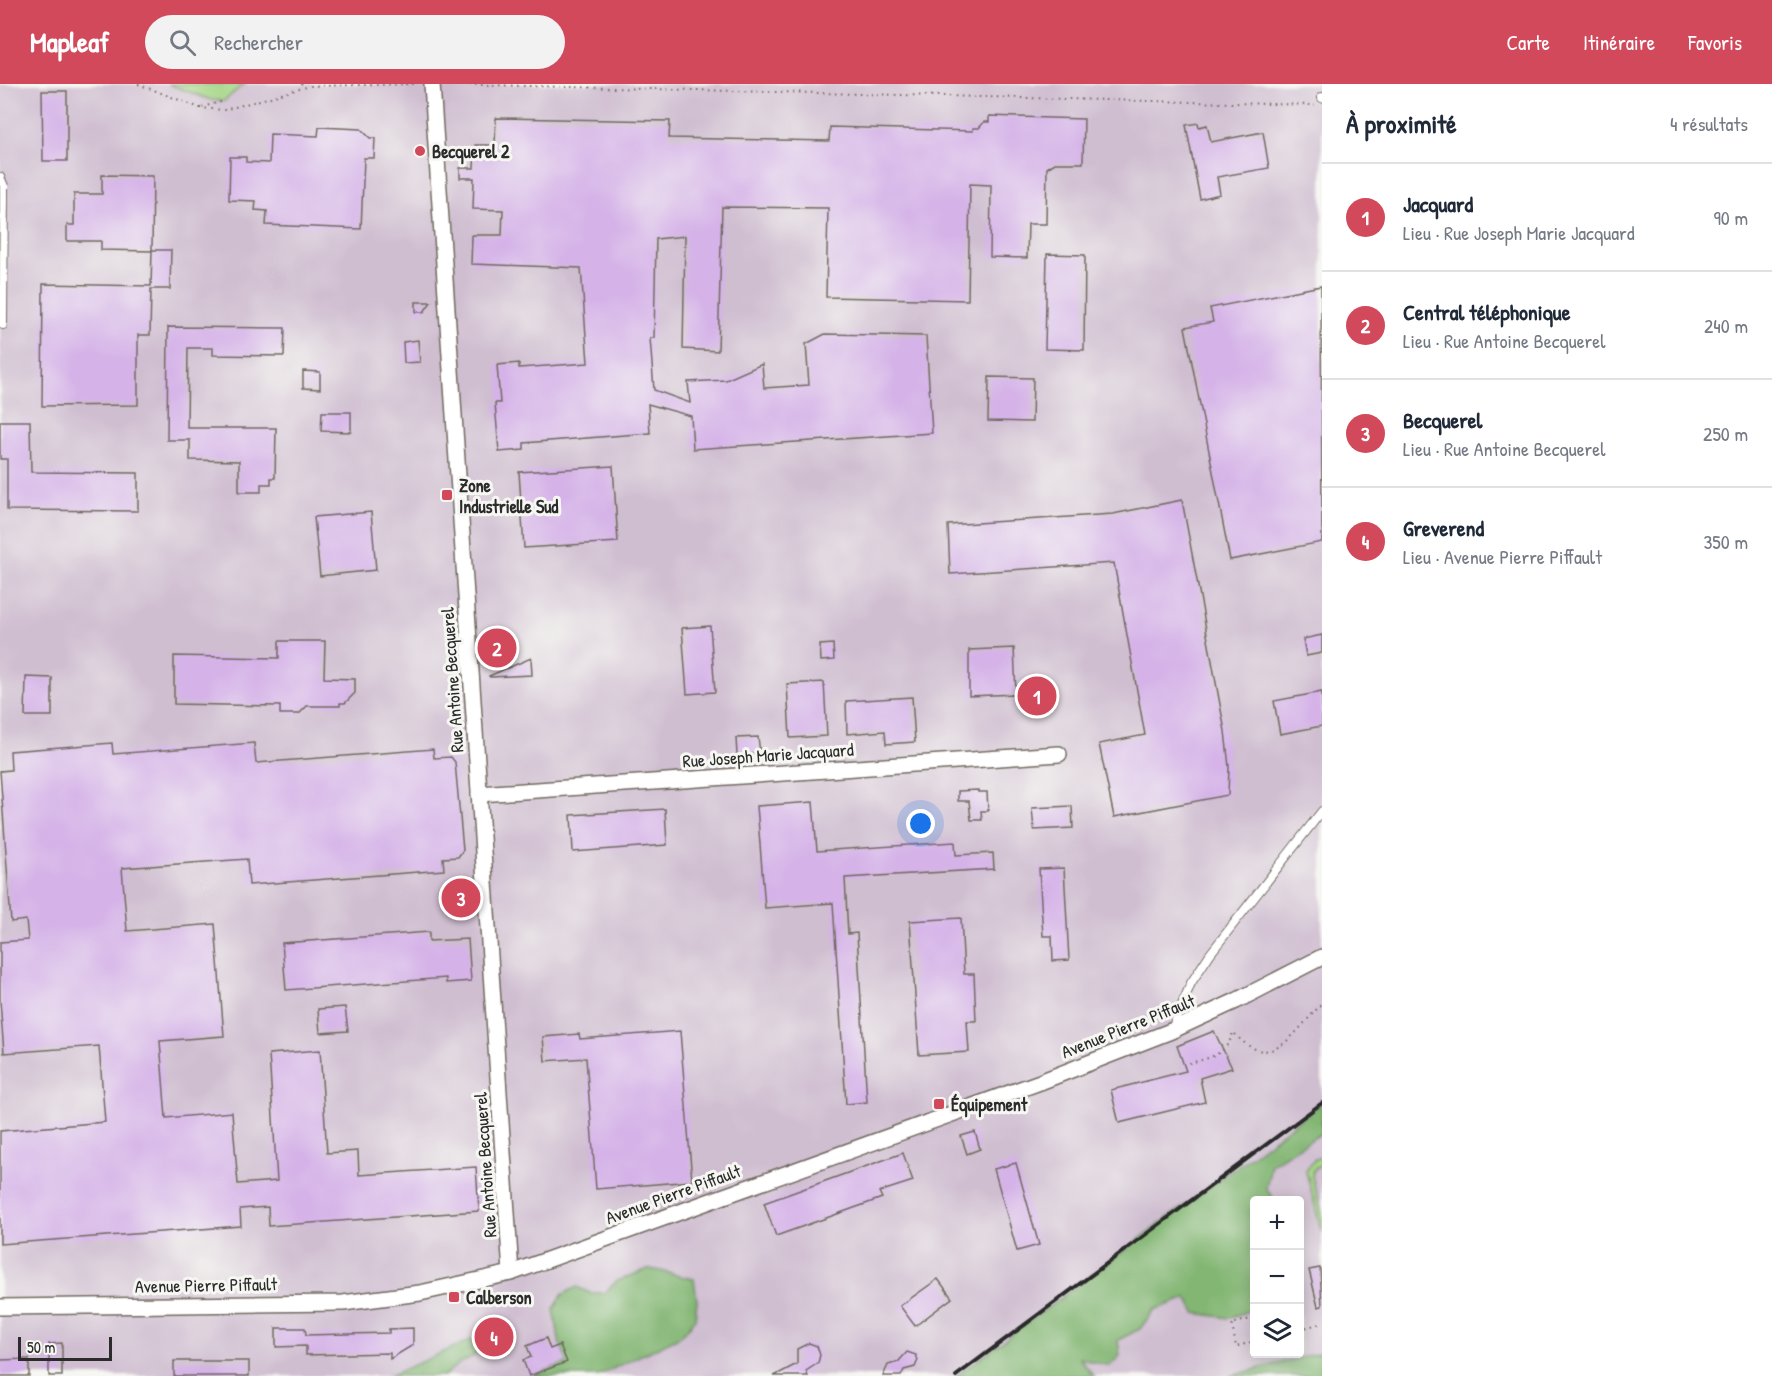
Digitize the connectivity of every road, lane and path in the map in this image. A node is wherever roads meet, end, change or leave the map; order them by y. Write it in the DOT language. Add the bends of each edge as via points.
graph roads {
  1 [pos="138,84"];
  2 [pos="301,84"];
  3 [pos="423,84"];
  4 [pos="432,84"];
  5 [pos="440,84"];
  6 [pos="310,86"];
  7 [pos="224,101"];
  8 [pos="1322,106"];
  9 [pos="200,108"];
  10 [pos="0,177"];
  11 [pos="3,325"];
  12 [pos="1059,754"];
  13 [pos="480,794"];
  14 [pos="1322,811"];
  15 [pos="1322,957"];
  16 [pos="1322,1004"];
  17 [pos="1171,1031"];
  18 [pos="1189,1063"];
  19 [pos="512,1273"];
  20 [pos="0,1307"];
  21 [pos="1250,1319"];
  22 [pos="1322,1323"];
  23 [pos="1304,1328"];
  24 [pos="1250,1342"];
  1 -- 9 [label="path"];
  2 -- 6 [label="path"];
  3 -- 6 [label="path"];
  4 -- 13 [label="street, Rue Antoine Becquerel"];
  5 -- 8 [label="path"];
  6 -- 9 [label="path" via="224,110"];
  7 -- 9 [label="path"];
  10 -- 11 [label="lane" via="4,186"];
  12 -- 13 [label="street, Rue Joseph Marie Jacquard"];
  13 -- 19 [label="street, Rue Antoine Becquerel"];
  14 -- 17 [label="lane" via="1191,983"];
  15 -- 17 [label="street, Avenue Pierre Piffault"];
  16 -- 18 [label="path" via="1297,1034 1278,1047 1247,1047 1233,1032 1226,1047 1216,1055"];
  17 -- 19 [label="street, Avenue Pierre Piffault"];
  19 -- 20 [label="street, Avenue Pierre Piffault" via="420,1293 343,1303"];
  21 -- 24 [label="path" via="1232,1324 1236,1347"];
  22 -- 23 [label="path"];
}
